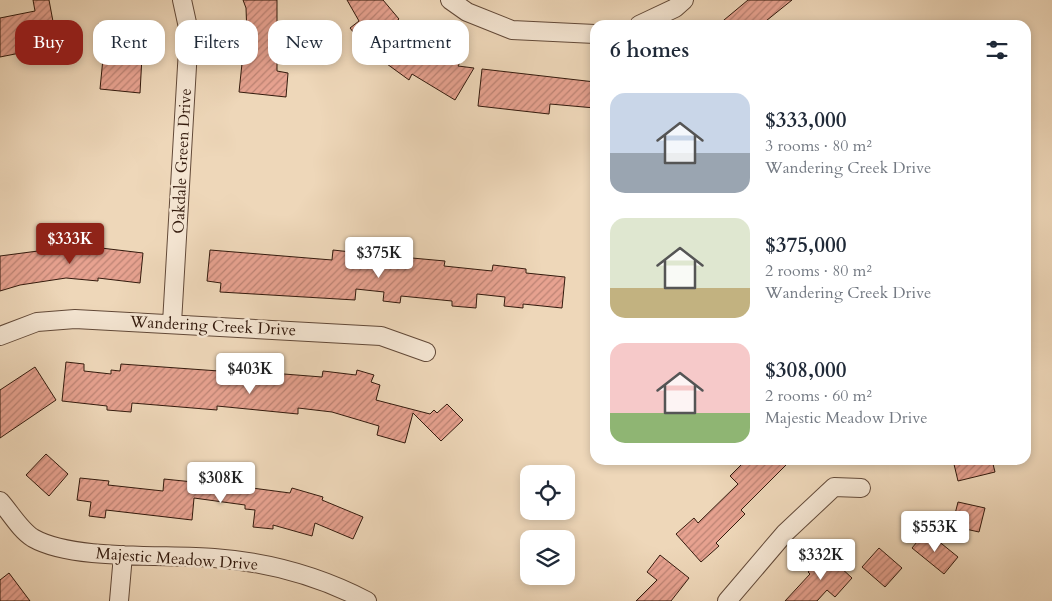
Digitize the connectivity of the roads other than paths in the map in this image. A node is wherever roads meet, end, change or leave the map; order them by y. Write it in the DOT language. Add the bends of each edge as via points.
graph roads {
  1 [pos="182,0"];
  2 [pos="450,0"];
  3 [pos="684,0"];
  4 [pos="650,20"];
  5 [pos="590,34"];
  6 [pos="172,323"];
  7 [pos="0,336"];
  8 [pos="426,352"];
  9 [pos="861,488"];
  10 [pos="0,501"];
  11 [pos="123,554"];
  12 [pos="119,601"];
  13 [pos="366,601"];
  14 [pos="727,601"];
  1 -- 6 [label="street, Oakdale Green Drive" via="189,32"];
  2 -- 5 [label="street" via="467,12 512,30"];
  3 -- 4 [label="street"];
  6 -- 7 [label="street, Wandering Creek Drive" via="54,319 15,328"];
  6 -- 8 [label="street, Wandering Creek Drive" via="381,336"];
  9 -- 14 [label="street" via="834,487 785,533"];
  10 -- 11 [label="street, Majestic Meadow Drive" via="32,537 62,550"];
  11 -- 12 [label="street"];
  11 -- 13 [label="street, Majestic Meadow Drive" via="253,562 306,575"];
}
